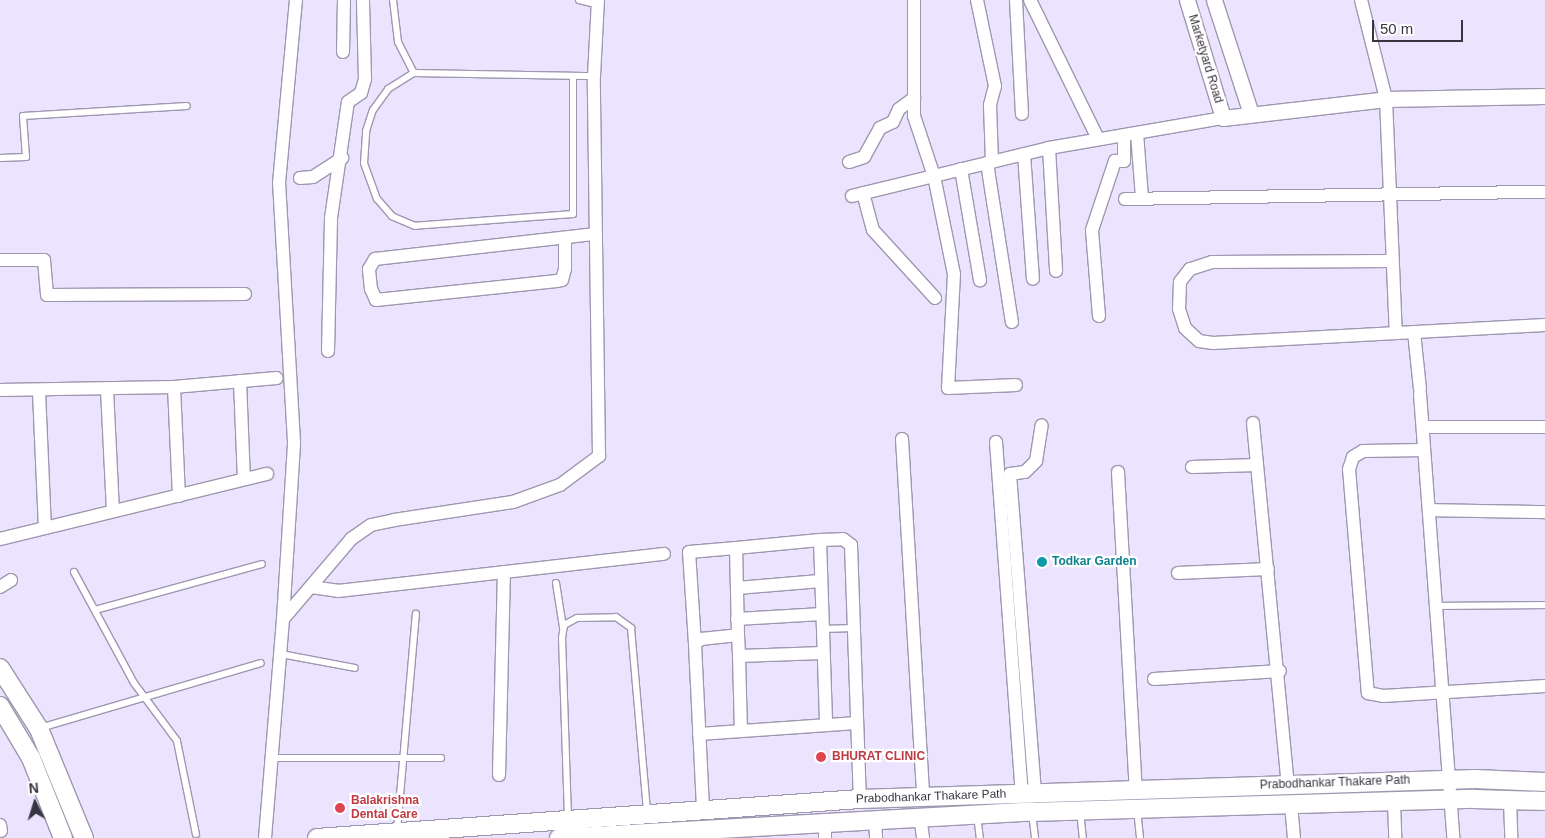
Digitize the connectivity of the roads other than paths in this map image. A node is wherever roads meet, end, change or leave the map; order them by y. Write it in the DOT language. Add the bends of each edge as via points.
graph roads {
  1 [pos="296,0"];
  2 [pos="344,0"];
  3 [pos="363,0"];
  4 [pos="393,0"];
  5 [pos="579,0"];
  6 [pos="914,0"];
  7 [pos="977,0"];
  8 [pos="1016,0"];
  9 [pos="1030,0"];
  10 [pos="1187,0"];
  11 [pos="1214,0"];
  12 [pos="1361,0"];
  13 [pos="597,2"];
  14 [pos="343,52"];
  15 [pos="414,73"];
  16 [pos="573,76"];
  17 [pos="594,76"];
  18 [pos="1545,96"];
  19 [pos="914,98"];
  20 [pos="1386,98"];
  21 [pos="188,106"];
  22 [pos="1022,114"];
  23 [pos="1251,114"];
  24 [pos="1223,118"];
  25 [pos="1137,133"];
  26 [pos="1124,135"];
  27 [pos="1098,139"];
  28 [pos="1049,148"];
  29 [pos="1024,154"];
  30 [pos="0,158"];
  31 [pos="342,158"];
  32 [pos="849,162"];
  33 [pos="989,162"];
  34 [pos="961,169"];
  35 [pos="934,176"];
  36 [pos="300,178"];
  37 [pos="1545,192"];
  38 [pos="1389,193"];
  39 [pos="1142,198"];
  40 [pos="1125,199"];
  41 [pos="596,234"];
  42 [pos="565,238"];
  43 [pos="0,260"];
  44 [pos="1392,260"];
  45 [pos="1056,271"];
  46 [pos="980,280"];
  47 [pos="1033,280"];
  48 [pos="245,294"];
  49 [pos="935,298"];
  50 [pos="1099,316"];
  51 [pos="1012,322"];
  52 [pos="1545,325"];
  53 [pos="1414,332"];
  54 [pos="1396,333"];
  55 [pos="328,351"];
  56 [pos="277,378"];
  57 [pos="240,382"];
  58 [pos="1016,385"];
  59 [pos="174,387"];
  60 [pos="107,389"];
  61 [pos="0,390"];
  62 [pos="39,392"];
  63 [pos="1253,423"];
  64 [pos="1042,424"];
  65 [pos="1423,427"];
  66 [pos="1545,427"];
  67 [pos="902,439"];
  68 [pos="996,442"];
  69 [pos="1424,450"];
  70 [pos="1257,465"];
  71 [pos="1192,468"];
  72 [pos="1118,472"];
  73 [pos="267,474"];
  74 [pos="244,480"];
  75 [pos="179,496"];
  76 [pos="1429,510"];
  77 [pos="113,511"];
  78 [pos="1545,512"];
  79 [pos="45,528"];
  80 [pos="0,539"];
  81 [pos="820,540"];
  82 [pos="736,548"];
  83 [pos="664,554"];
  84 [pos="262,564"];
  85 [pos="1268,569"];
  86 [pos="74,572"];
  87 [pos="504,572"];
  88 [pos="1178,572"];
  89 [pos="11,580"];
  90 [pos="821,581"];
  91 [pos="556,583"];
  92 [pos="0,587"];
  93 [pos="311,587"];
  94 [pos="737,588"];
  95 [pos="1545,605"];
  96 [pos="1436,606"];
  97 [pos="95,610"];
  98 [pos="416,614"];
  99 [pos="822,614"];
  100 [pos="284,619"];
  101 [pos="738,619"];
  102 [pos="564,627"];
  103 [pos="854,628"];
  104 [pos="823,630"];
  105 [pos="738,636"];
  106 [pos="695,644"];
  107 [pos="823,653"];
  108 [pos="280,654"];
  109 [pos="739,656"];
  110 [pos="261,662"];
  111 [pos="0,668"];
  112 [pos="355,668"];
  113 [pos="1280,670"];
  114 [pos="1154,678"];
  115 [pos="1545,686"];
  116 [pos="1442,693"];
  117 [pos="145,700"];
  118 [pos="24,705"];
  119 [pos="2,714"];
  120 [pos="857,723"];
  121 [pos="826,726"];
  122 [pos="39,729"];
  123 [pos="742,731"];
  124 [pos="699,734"];
  125 [pos="20,740"];
  126 [pos="272,758"];
  127 [pos="402,758"];
  128 [pos="441,758"];
  129 [pos="499,775"];
  130 [pos="1449,780"];
  131 [pos="1545,782"];
  132 [pos="1288,784"];
  133 [pos="1136,789"];
  134 [pos="1029,793"];
  135 [pos="923,797"];
  136 [pos="860,799"];
  137 [pos="1450,800"];
  138 [pos="1510,800"];
  139 [pos="1394,801"];
  140 [pos="1545,801"];
  141 [pos="793,803"];
  142 [pos="1291,804"];
  143 [pos="703,808"];
  144 [pos="1137,808"];
  145 [pos="1080,810"];
  146 [pos="646,812"];
  147 [pos="1032,812"];
  148 [pos="977,814"];
  149 [pos="920,816"];
  150 [pos="568,818"];
  151 [pos="875,818"];
  152 [pos="825,820"];
  153 [pos="793,822"];
  154 [pos="397,832"];
  155 [pos="196,834"];
  156 [pos="63,838"];
  157 [pos="84,838"];
  158 [pos="265,838"];
  159 [pos="317,838"];
  160 [pos="558,838"];
  161 [pos="825,838"];
  162 [pos="876,838"];
  163 [pos="923,838"];
  164 [pos="980,838"];
  165 [pos="1035,838"];
  166 [pos="1083,838"];
  167 [pos="1140,838"];
  168 [pos="1294,838"];
  169 [pos="1395,838"];
  170 [pos="1453,838"];
  171 [pos="1511,838"];
  1 -- 100 [label="street" via="279,182 294,442"];
  2 -- 14 [label="street"];
  3 -- 31 [label="street" via="365,79 361,93 348,102"];
  4 -- 15 [label="lane" via="398,42"];
  5 -- 13 [label="lane"];
  6 -- 19 [label="street"];
  7 -- 33 [label="street" via="995,86 990,105"];
  8 -- 22 [label="street"];
  9 -- 27 [label="street"];
  10 -- 24 [label="street, Marketyard Road"];
  11 -- 23 [label="street, Marketyard Road"];
  12 -- 20 [label="street"];
  13 -- 17 [label="street"];
  15 -- 16 [label="lane"];
  15 -- 16 [label="lane" via="388,89 373,110 364,164 376,199 392,216 415,226 573,214"];
  16 -- 17 [label="lane"];
  17 -- 41 [label="street"];
  18 -- 20 [label="street"];
  19 -- 32 [label="street" via="899,109 893,122 880,128 864,157"];
  19 -- 35 [label="street" via="920,138"];
  20 -- 23 [label="street"];
  20 -- 38 [label="street"];
  21 -- 30 [label="lane" via="23,116 26,157"];
  23 -- 24 [label="street"];
  24 -- 25 [label="street"];
  25 -- 26 [label="street"];
  25 -- 39 [label="street"];
  26 -- 27 [label="street"];
  26 -- 50 [label="street" via="1124,161 1115,161 1092,230"];
  27 -- 28 [label="street"];
  28 -- 29 [label="street"];
  28 -- 45 [label="street"];
  29 -- 33 [label="street"];
  29 -- 47 [label="street"];
  31 -- 36 [label="street" via="313,177"];
  31 -- 55 [label="street" via="329,243"];
  33 -- 34 [label="street"];
  33 -- 51 [label="street"];
  34 -- 35 [label="street"];
  34 -- 46 [label="street"];
  35 -- 49 [label="street" via="858,194 873,230"];
  35 -- 58 [label="street" via="954,274 948,388"];
  37 -- 38 [label="street"];
  38 -- 39 [label="street"];
  38 -- 44 [label="street"];
  39 -- 40 [label="street"];
  41 -- 42 [label="street"];
  41 -- 93 [label="street" via="599,456 560,485 513,502 370,525 351,539"];
  42 -- 42 [label="street" via="375,259 369,269 371,289 376,300 562,280"];
  43 -- 48 [label="street" via="44,260 47,295"];
  44 -- 54 [label="street"];
  44 -- 54 [label="street" via="1212,262 1190,269 1180,282 1179,309 1185,328 1199,340 1213,343"];
  52 -- 53 [label="street"];
  53 -- 54 [label="street"];
  53 -- 65 [label="street"];
  56 -- 57 [label="street"];
  57 -- 59 [label="street"];
  57 -- 74 [label="street"];
  59 -- 60 [label="street"];
  59 -- 75 [label="street"];
  60 -- 62 [label="street"];
  60 -- 77 [label="street"];
  61 -- 62 [label="street"];
  62 -- 79 [label="street"];
  63 -- 70 [label="street"];
  64 -- 134 [label="street" via="1036,461 1025,472 1010,474"];
  65 -- 66 [label="street"];
  65 -- 69 [label="street"];
  67 -- 135 [label="street"];
  68 -- 134 [label="street"];
  69 -- 76 [label="street"];
  69 -- 116 [label="street" via="1364,451 1353,457 1349,469 1364,683 1368,693 1383,696"];
  70 -- 71 [label="street"];
  70 -- 85 [label="street"];
  72 -- 133 [label="street"];
  73 -- 74 [label="street"];
  74 -- 75 [label="street"];
  75 -- 77 [label="street"];
  76 -- 78 [label="street"];
  76 -- 96 [label="street"];
  77 -- 79 [label="street"];
  79 -- 80 [label="street"];
  81 -- 82 [label="street"];
  81 -- 90 [label="street"];
  81 -- 103 [label="street" via="843,539 851,545"];
  82 -- 94 [label="street"];
  82 -- 106 [label="street" via="689,552"];
  83 -- 87 [label="street"];
  84 -- 97 [label="lane"];
  85 -- 88 [label="street"];
  85 -- 113 [label="street"];
  86 -- 97 [label="lane"];
  87 -- 93 [label="street" via="338,591"];
  87 -- 129 [label="street"];
  89 -- 92 [label="street"];
  90 -- 94 [label="street"];
  90 -- 99 [label="street"];
  91 -- 102 [label="lane"];
  93 -- 100 [label="street"];
  94 -- 101 [label="street"];
  95 -- 96 [label="lane"];
  96 -- 116 [label="street"];
  97 -- 117 [label="lane"];
  98 -- 127 [label="lane"];
  99 -- 101 [label="street"];
  99 -- 104 [label="street"];
  100 -- 108 [label="street"];
  101 -- 105 [label="street"];
  102 -- 146 [label="lane" via="577,618 616,617 631,628"];
  102 -- 150 [label="lane"];
  103 -- 104 [label="lane"];
  103 -- 120 [label="street"];
  104 -- 107 [label="street"];
  105 -- 106 [label="street" via="702,639"];
  105 -- 109 [label="street"];
  106 -- 124 [label="street"];
  107 -- 109 [label="street"];
  107 -- 121 [label="street"];
  108 -- 112 [label="lane"];
  108 -- 126 [label="street"];
  109 -- 123 [label="street"];
  110 -- 117 [label="lane"];
  111 -- 118 [label="main road"];
  113 -- 114 [label="street"];
  113 -- 132 [label="street"];
  115 -- 116 [label="street"];
  116 -- 130 [label="street"];
  117 -- 122 [label="lane"];
  117 -- 155 [label="lane" via="177,741"];
  118 -- 119 [label="street"];
  118 -- 122 [label="main road"];
  119 -- 125 [label="main road"];
  120 -- 121 [label="street"];
  120 -- 136 [label="street"];
  121 -- 123 [label="street"];
  122 -- 125 [label="street"];
  122 -- 157 [label="main road"];
  123 -- 124 [label="street"];
  124 -- 143 [label="street"];
  125 -- 156 [label="main road"];
  126 -- 127 [label="lane"];
  126 -- 158 [label="street"];
  127 -- 128 [label="lane"];
  127 -- 154 [label="lane"];
  130 -- 131 [label="main road, Prabodhankar Thakare Path"];
  130 -- 132 [label="main road, Prabodhankar Thakare Path"];
  130 -- 137 [label="street"];
  132 -- 133 [label="main road, Prabodhankar Thakare Path"];
  133 -- 134 [label="main road, Prabodhankar Thakare Path"];
  134 -- 135 [label="main road, Prabodhankar Thakare Path"];
  135 -- 136 [label="main road, Prabodhankar Thakare Path"];
  136 -- 141 [label="main road, Prabodhankar Thakare Path"];
  137 -- 138 [label="main road, Prabodhankar Thakare Path"];
  137 -- 139 [label="main road, Prabodhankar Thakare Path"];
  137 -- 170 [label="street"];
  138 -- 140 [label="main road, Prabodhankar Thakare Path"];
  138 -- 171 [label="street"];
  139 -- 142 [label="main road, Prabodhankar Thakare Path"];
  139 -- 169 [label="street"];
  141 -- 143 [label="main road, Prabodhankar Thakare Path"];
  141 -- 153 [label="street"];
  142 -- 144 [label="main road, Prabodhankar Thakare Path"];
  142 -- 168 [label="street"];
  143 -- 146 [label="main road, Prabodhankar Thakare Path"];
  144 -- 145 [label="main road, Prabodhankar Thakare Path"];
  144 -- 167 [label="lane"];
  145 -- 147 [label="main road, Prabodhankar Thakare Path"];
  145 -- 166 [label="lane"];
  146 -- 150 [label="main road, Prabodhankar Thakare Path"];
  147 -- 148 [label="main road, Prabodhankar Thakare Path"];
  147 -- 165 [label="lane"];
  148 -- 149 [label="main road, Prabodhankar Thakare Path"];
  148 -- 164 [label="lane"];
  149 -- 151 [label="main road, Prabodhankar Thakare Path"];
  149 -- 163 [label="street"];
  150 -- 154 [label="main road, Prabodhankar Thakare Path"];
  151 -- 152 [label="main road, Prabodhankar Thakare Path"];
  151 -- 162 [label="street"];
  152 -- 153 [label="main road, Prabodhankar Thakare Path"];
  152 -- 161 [label="street"];
  153 -- 160 [label="main road, Prabodhankar Thakare Path"];
  154 -- 159 [label="main road, Prabodhankar Thakare Path"];
}
